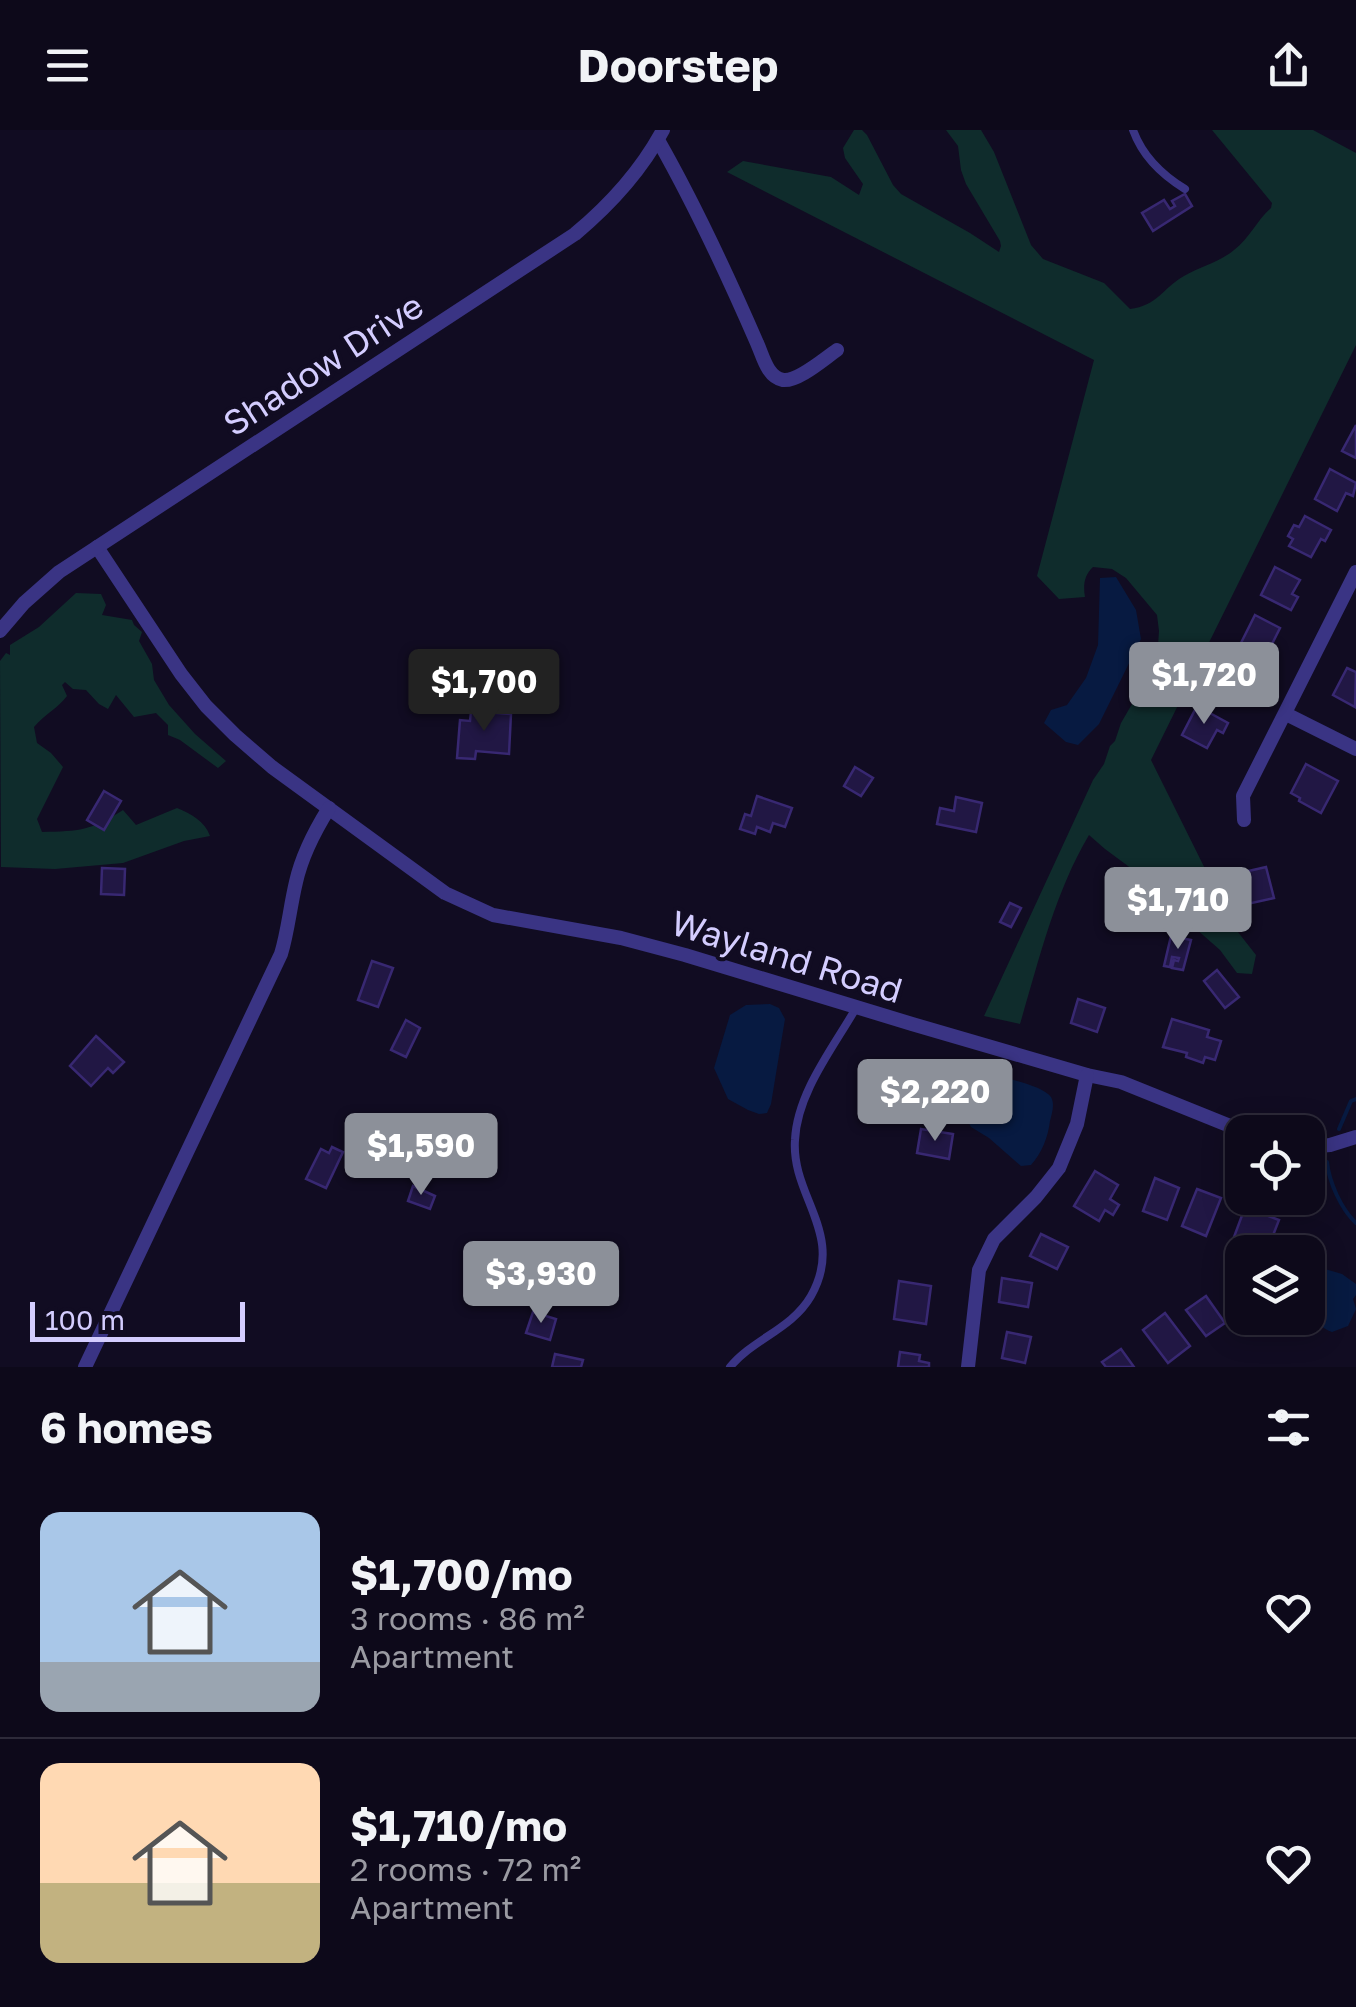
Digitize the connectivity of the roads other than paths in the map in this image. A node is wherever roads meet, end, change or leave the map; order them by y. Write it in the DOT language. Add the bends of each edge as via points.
graph roads {
  1 [pos="1133,130"];
  2 [pos="660,135"];
  3 [pos="1185,189"];
  4 [pos="837,350"];
  5 [pos="97,546"];
  6 [pos="1356,572"];
  7 [pos="0,631"];
  8 [pos="1286,714"];
  9 [pos="1356,750"];
  10 [pos="329,808"];
  11 [pos="1244,820"];
  12 [pos="856,1008"];
  13 [pos="1086,1075"];
  14 [pos="1225,1123"];
  15 [pos="1356,1137"];
  16 [pos="1325,1146"];
  17 [pos="85,1367"];
  18 [pos="730,1367"];
  19 [pos="968,1367"];
  1 -- 3 [label="lane" via="1156,166"];
  2 -- 4 [label="street" via="769,371 783,380 796,378"];
  2 -- 5 [label="street, Shadow Drive" via="620,192 576,234"];
  5 -- 7 [label="street, Shadow Drive" via="40,588"];
  5 -- 10 [label="street, Wayland Road" via="206,706 272,768"];
  6 -- 8 [label="street"];
  8 -- 9 [label="street"];
  8 -- 11 [label="street" via="1243,796"];
  10 -- 12 [label="street, Wayland Road" via="445,893 480,910 634,942"];
  10 -- 17 [label="street" via="302,862 281,954"];
  12 -- 13 [label="street, Wayland Road"];
  12 -- 18 [label="lane" via="796,1126 796,1160 820,1227 817,1282 800,1311"];
  13 -- 14 [label="street, Wayland Road"];
  13 -- 19 [label="street" via="1059,1168 994,1240 979,1270"];
  15 -- 16 [label="street"];
}
